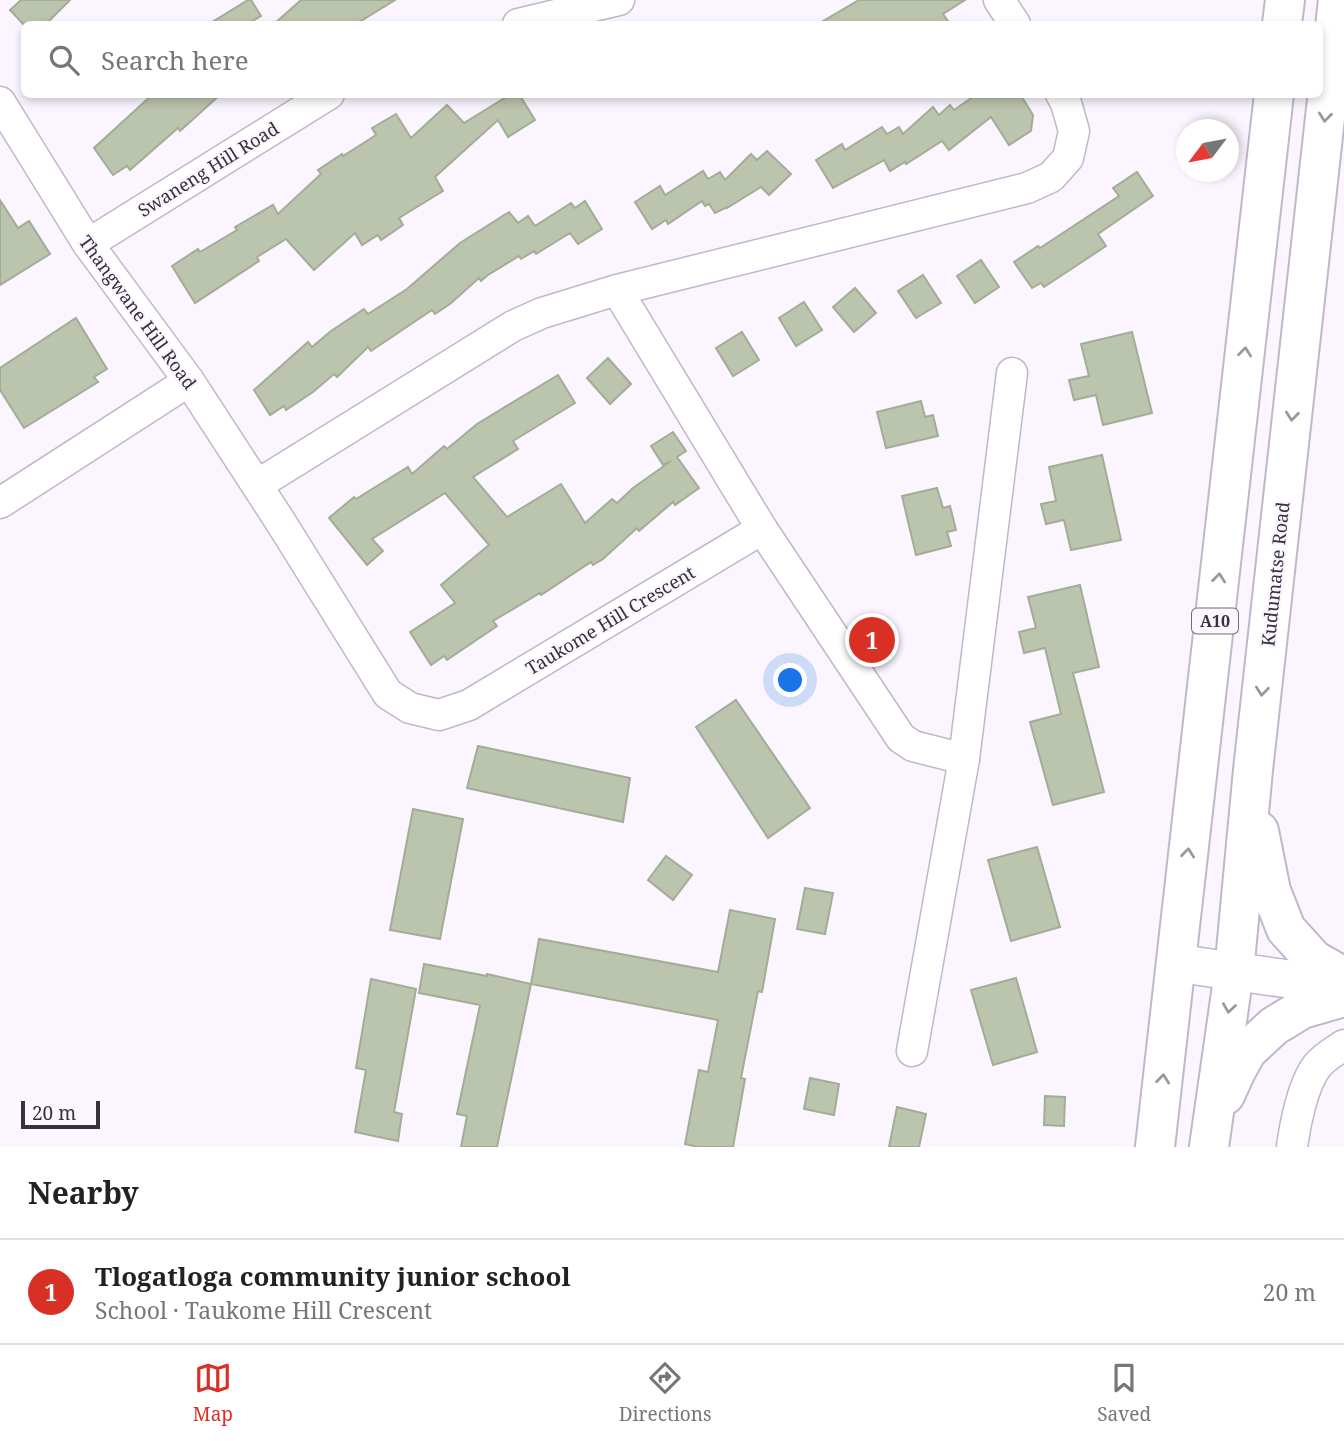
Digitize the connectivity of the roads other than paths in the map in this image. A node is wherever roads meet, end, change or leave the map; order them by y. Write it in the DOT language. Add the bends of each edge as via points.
graph roads {
  1 [pos="619,0"];
  2 [pos="999,0"];
  3 [pos="1285,0"];
  4 [pos="1338,0"];
  5 [pos="531,21"];
  6 [pos="1014,21"];
  7 [pos="1282,21"];
  8 [pos="324,98"];
  9 [pos="1063,98"];
  10 [pos="1275,98"];
  11 [pos="0,102"];
  12 [pos="88,244"];
  13 [pos="617,290"];
  14 [pos="1012,373"];
  15 [pos="189,381"];
  16 [pos="257,485"];
  17 [pos="0,503"];
  18 [pos="280,521"];
  19 [pos="762,529"];
  20 [pos="964,759"];
  21 [pos="1253,770"];
  22 [pos="1176,963"];
  23 [pos="1234,972"];
  24 [pos="1344,977"];
  25 [pos="1344,987"];
  26 [pos="1344,997"];
  27 [pos="1344,1045"];
  28 [pos="912,1051"];
  29 [pos="1210,1138"];
  30 [pos="1155,1147"];
  31 [pos="1292,1147"];
  1 -- 5 [label="street"];
  2 -- 6 [label="street"];
  3 -- 7 [label="main road"];
  4 -- 21 [label="main road, Kudumatse Road, one-way"];
  8 -- 12 [label="street, Swaneng Hill Road"];
  9 -- 13 [label="street" via="1074,131 1068,158 1051,177 1027,188"];
  22 -- 10 [label="main road, A10, one-way"];
  11 -- 12 [label="street, Thangwane Hill Road"];
  12 -- 15 [label="street, Thangwane Hill Road"];
  13 -- 16 [label="street" via="513,326"];
  13 -- 19 [label="street"];
  14 -- 20 [label="street"];
  15 -- 16 [label="street, Thangwane Hill Road"];
  15 -- 17 [label="street"];
  16 -- 18 [label="street, Thangwane Hill Road"];
  18 -- 19 [label="street, Taukome Hill Crescent" via="388,694 410,708 439,715 469,705"];
  19 -- 20 [label="street" via="901,738 913,746"];
  20 -- 28 [label="street"];
  21 -- 23 [label="main road, Kudumatse Road"];
  21 -- 24 [label="main road" via="1260,838 1271,891 1286,929 1314,960"];
  22 -- 23 [label="street"];
  30 -- 22 [label="main road, A10, one-way"];
  23 -- 25 [label="street"];
  23 -- 29 [label="main road, Kudumatse Road, one-way"];
  26 -- 29 [label="main road" via="1302,1009 1247,1051"];
  27 -- 31 [label="street" via="1324,1058 1310,1078"];
}
